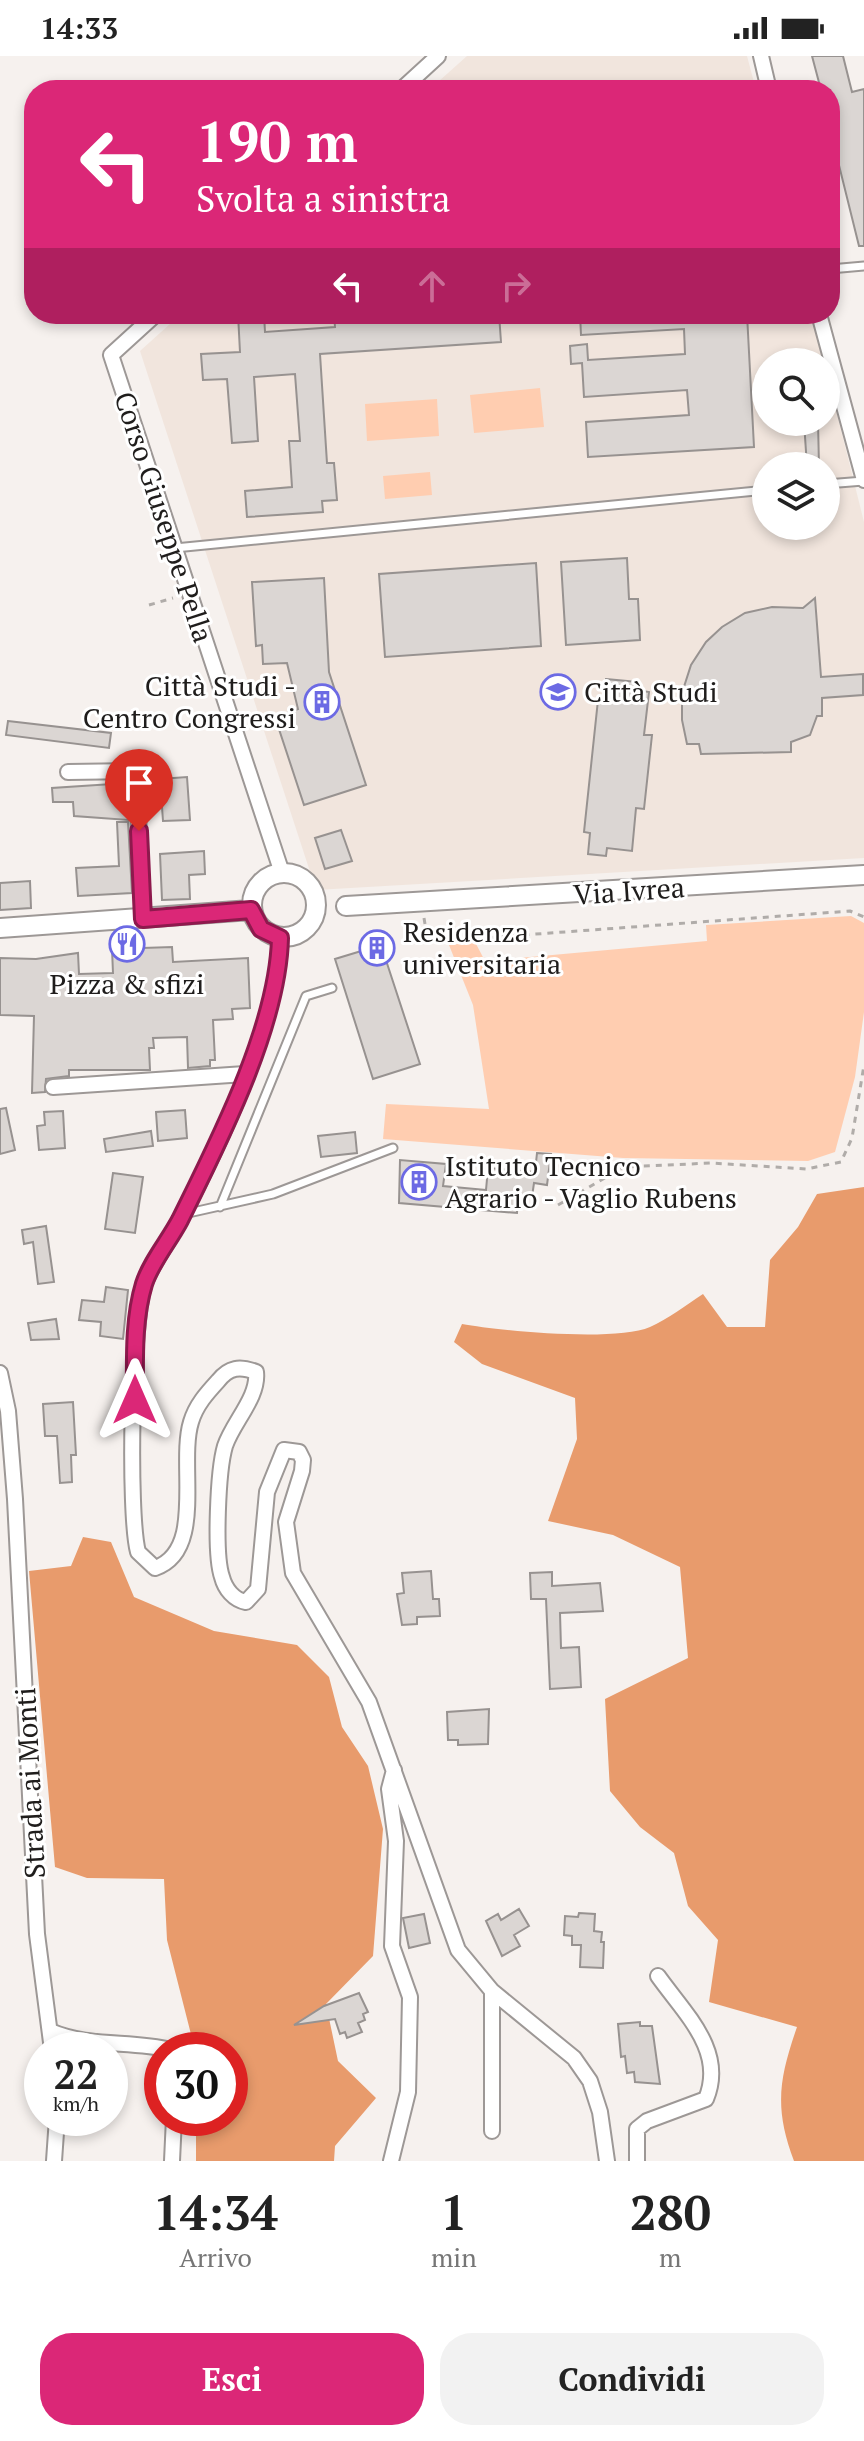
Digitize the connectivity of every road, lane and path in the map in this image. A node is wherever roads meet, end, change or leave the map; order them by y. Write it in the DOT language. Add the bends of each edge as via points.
graph roads {
  1 [pos="438,56"];
  2 [pos="761,56"];
  3 [pos="412,80"];
  4 [pos="767,80"];
  5 [pos="864,266"];
  6 [pos="840,268"];
  7 [pos="145,324"];
  8 [pos="822,324"];
  9 [pos="864,480"];
  10 [pos="840,483"];
  11 [pos="752,491"];
  12 [pos="173,548"];
  13 [pos="189,594"];
  14 [pos="149,605"];
  15 [pos="68,772"];
  16 [pos="282,873"];
  17 [pos="864,875"];
  18 [pos="422,903"];
  19 [pos="316,908"];
  20 [pos="251,910"];
  21 [pos="864,917"];
  22 [pos="143,919"];
  23 [pos="0,928"];
  24 [pos="280,938"];
  25 [pos="332,988"];
  26 [pos="864,1065"];
  27 [pos="245,1074"];
  28 [pos="53,1087"];
  29 [pos="393,1148"];
  30 [pos="558,1205"];
  31 [pos="220,1207"];
  32 [pos="182,1215"];
  33 [pos="0,1373"];
  34 [pos="394,1769"];
  35 [pos="658,1976"];
  36 [pos="492,1991"];
  37 [pos="50,2031"];
  38 [pos="144,2044"];
  39 [pos="492,2131"];
  40 [pos="56,2136"];
  41 [pos="173,2136"];
  42 [pos="54,2161"];
  43 [pos="172,2161"];
  44 [pos="391,2161"];
  45 [pos="607,2161"];
  46 [pos="637,2161"];
  1 -- 3 [label="street"];
  2 -- 4 [label="street"];
  5 -- 6 [label="lane"];
  7 -- 12 [label="street, Corso Giuseppe Pella" via="111,355"];
  8 -- 9 [label="street"];
  9 -- 10 [label="lane"];
  11 -- 12 [label="lane"];
  12 -- 13 [label="street, Corso Giuseppe Pella"];
  13 -- 14 [label="path"];
  13 -- 16 [label="street, Corso Giuseppe Pella"];
  15 -- 22 [label="street" via="136,771"];
  16 -- 19 [label="main road" via="293,874 310,887"];
  16 -- 20 [label="main road" via="262,881"];
  17 -- 18 [label="main road, Via Ivrea"];
  18 -- 19 [label="main road, Via Ivrea"];
  18 -- 21 [label="path" via="428,942 850,911"];
  19 -- 24 [label="main road" via="308,927"];
  20 -- 22 [label="main road"];
  20 -- 24 [label="main road" via="261,929"];
  22 -- 23 [label="main road"];
  24 -- 27 [label="street" via="268,1013"];
  25 -- 31 [label="lane" via="306,996"];
  26 -- 30 [label="path" via="852,1138 841,1162 806,1169 711,1163 624,1167"];
  27 -- 28 [label="street"];
  27 -- 32 [label="street"];
  29 -- 31 [label="lane" via="273,1194"];
  31 -- 32 [label="lane"];
  32 -- 34 [label="street" via="144,1283 139,1314 134,1493 138,1552 155,1568 173,1560 183,1542 194,1413 225,1372 256,1372 254,1392 231,1427 224,1451 220,1575 238,1601 253,1599 267,1492 284,1450 299,1452 302,1471 286,1522 293,1573 369,1702"];
  33 -- 37 [label="street, Strada ai Monti" via="15,1499 37,1934"];
  34 -- 36 [label="street" via="458,1950"];
  34 -- 44 [label="street" via="389,1789 396,1841 392,1946 410,1997 408,2092"];
  35 -- 46 [label="street" via="712,2054 714,2081 706,2099 637,2129"];
  36 -- 39 [label="street"];
  36 -- 45 [label="street" via="574,2058 590,2081"];
  37 -- 38 [label="street" via="76,2042"];
  40 -- 42 [label="street"];
  41 -- 43 [label="street"];
}
